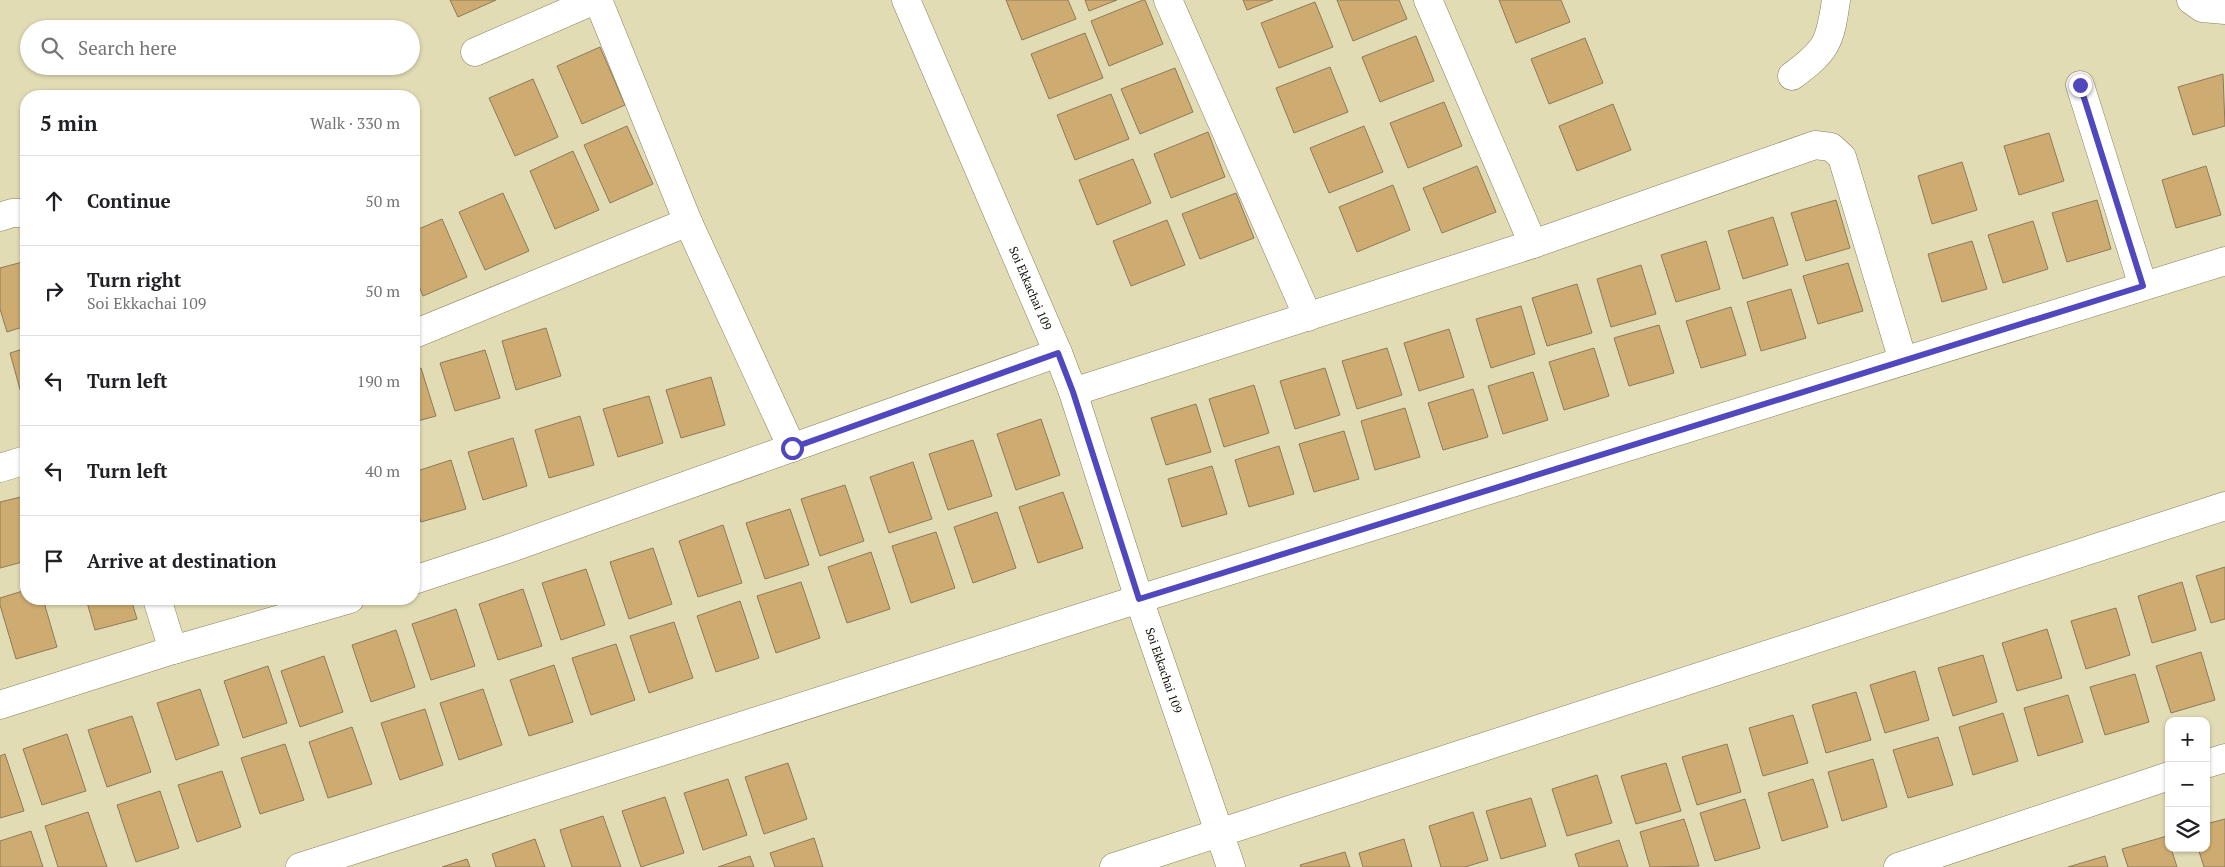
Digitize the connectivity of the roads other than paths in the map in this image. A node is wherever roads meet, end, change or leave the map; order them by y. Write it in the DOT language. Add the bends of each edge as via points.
graph roads {
  1 [pos="595,0"];
  2 [pos="598,0"];
  3 [pos="906,0"];
  4 [pos="1168,0"];
  5 [pos="1428,0"];
  6 [pos="1836,0"];
  7 [pos="2191,0"];
  8 [pos="2225,10"];
  9 [pos="475,52"];
  10 [pos="1792,76"];
  11 [pos="2080,85"];
  12 [pos="20,213"];
  13 [pos="0,217"];
  14 [pos="688,222"];
  15 [pos="1533,244"];
  16 [pos="2225,261"];
  17 [pos="2143,286"];
  18 [pos="1308,317"];
  19 [pos="420,332"];
  20 [pos="1058,353"];
  21 [pos="1903,361"];
  22 [pos="1073,392"];
  23 [pos="792,448"];
  24 [pos="20,462"];
  25 [pos="0,468"];
  26 [pos="2225,506"];
  27 [pos="420,578"];
  28 [pos="1139,599"];
  29 [pos="159,605"];
  30 [pos="329,605"];
  31 [pos="173,650"];
  32 [pos="0,705"];
  33 [pos="2225,758"];
  34 [pos="2210,763"];
  35 [pos="2165,777"];
  36 [pos="1219,832"];
  37 [pos="300,867"];
  38 [pos="1114,867"];
  39 [pos="1231,867"];
  40 [pos="1898,867"];
  1 -- 9 [label="street"];
  2 -- 14 [label="street"];
  3 -- 20 [label="street, Soi Ekkachai 109"];
  4 -- 18 [label="street"];
  5 -- 15 [label="street"];
  6 -- 10 [label="street" via="1831,34 1817,58"];
  7 -- 8 [label="street" via="2202,8"];
  11 -- 17 [label="street"];
  12 -- 13 [label="street"];
  14 -- 19 [label="street"];
  14 -- 23 [label="street"];
  15 -- 18 [label="street"];
  15 -- 21 [label="street" via="1815,145 1831,147 1842,157"];
  16 -- 17 [label="street"];
  17 -- 21 [label="street"];
  18 -- 22 [label="street"];
  20 -- 22 [label="street, Soi Ekkachai 109"];
  20 -- 23 [label="street"];
  21 -- 28 [label="street"];
  22 -- 28 [label="street, Soi Ekkachai 109"];
  23 -- 27 [label="street"];
  24 -- 25 [label="street"];
  26 -- 36 [label="street"];
  28 -- 36 [label="street, Soi Ekkachai 109"];
  28 -- 37 [label="street"];
  29 -- 31 [label="street"];
  30 -- 31 [label="street"];
  31 -- 32 [label="street"];
  33 -- 34 [label="street"];
  35 -- 40 [label="street"];
  36 -- 38 [label="street"];
  36 -- 39 [label="street, Soi Ekkachai 109"];
}
